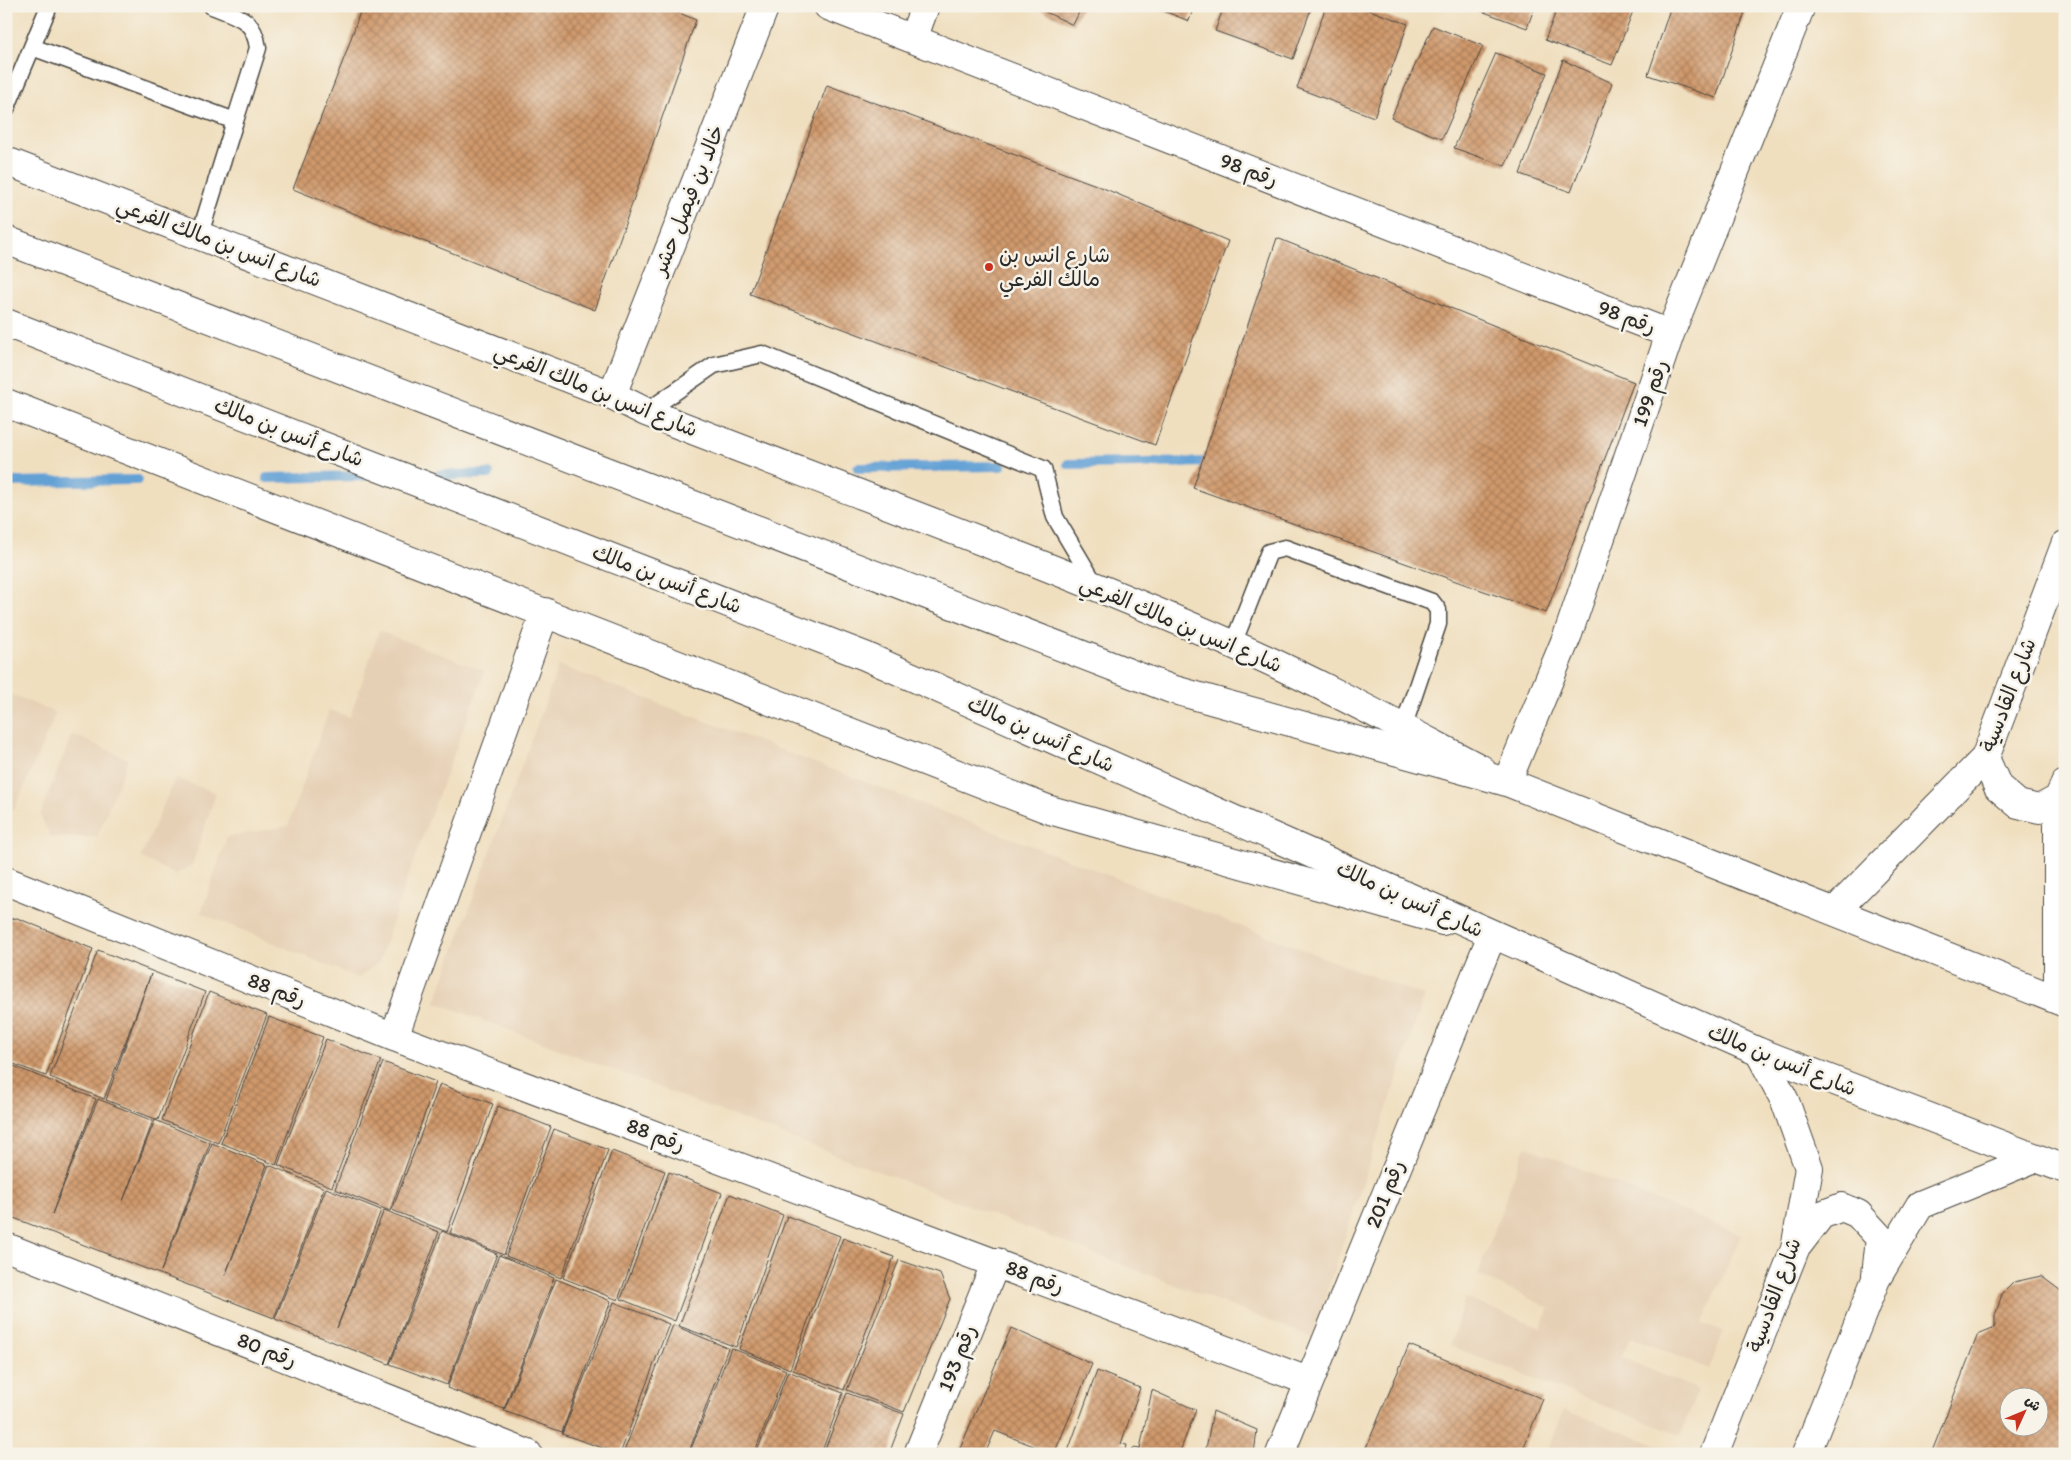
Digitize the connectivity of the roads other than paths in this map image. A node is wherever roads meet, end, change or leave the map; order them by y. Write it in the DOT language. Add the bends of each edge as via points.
graph roads {
  1 [pos="49,6"];
  2 [pos="212,6"];
  3 [pos="765,6"];
  4 [pos="828,6"];
  5 [pos="925,6"];
  6 [pos="1801,6"];
  7 [pos="913,39"];
  8 [pos="32,47"];
  9 [pos="6,109"];
  10 [pos="235,121"];
  11 [pos="6,161"];
  12 [pos="6,172"];
  13 [pos="146,214"];
  14 [pos="200,234"];
  15 [pos="6,240"];
  16 [pos="6,323"];
  17 [pos="1670,334"];
  18 [pos="612,395"];
  19 [pos="6,402"];
  20 [pos="646,412"];
  21 [pos="2065,545"];
  22 [pos="1097,588"];
  23 [pos="545,612"];
  24 [pos="1233,644"];
  25 [pos="1403,728"];
  26 [pos="1985,758"];
  27 [pos="1507,782"];
  28 [pos="2062,792"];
  29 [pos="6,881"];
  30 [pos="1835,911"];
  31 [pos="1492,935"];
  32 [pos="2061,1001"];
  33 [pos="394,1037"];
  34 [pos="1759,1052"];
  35 [pos="2035,1158"];
  36 [pos="2065,1169"];
  37 [pos="6,1247"];
  38 [pos="1795,1249"];
  39 [pos="996,1262"];
  40 [pos="1876,1279"];
  41 [pos="1308,1381"];
  42 [pos="528,1454"];
  43 [pos="918,1454"];
  44 [pos="1280,1454"];
  45 [pos="1714,1454"];
  46 [pos="1806,1454"];
  1 -- 8 [label="lane"];
  2 -- 10 [label="lane" via="245,19 256,36 258,48"];
  3 -- 18 [label="street, خالد بن فيصل حشر"];
  4 -- 7 [label="street, رقم 98"];
  5 -- 7 [label="street"];
  6 -- 17 [label="street, رقم 199"];
  7 -- 17 [label="street, رقم 98"];
  8 -- 9 [label="lane"];
  8 -- 10 [label="lane"];
  10 -- 14 [label="lane"];
  11 -- 13 [label="street, شارع انس بن مالك الفرعي"];
  12 -- 13 [label="street"];
  13 -- 14 [label="street, شارع انس بن مالك الفرعي"];
  14 -- 18 [label="street, شارع انس بن مالك الفرعي"];
  15 -- 27 [label="street" via="1171,689"];
  16 -- 31 [label="street, شارع أنس بن مالك" via="865,656"];
  17 -- 27 [label="street, رقم 199" via="1568,634"];
  18 -- 20 [label="street, شارع انس بن مالك الفرعي"];
  19 -- 23 [label="street"];
  20 -- 22 [label="street, شارع انس بن مالك الفرعي"];
  20 -- 22 [label="lane" via="714,365 762,354 1043,469 1055,517"];
  21 -- 26 [label="street, شارع القادسية"];
  22 -- 24 [label="street, شارع انس بن مالك الفرعي"];
  23 -- 31 [label="street" via="1050,810"];
  23 -- 33 [label="street"];
  24 -- 25 [label="street, شارع انس بن مالك الفرعي"];
  24 -- 25 [label="lane" via="1270,552 1277,548 1285,548 1432,602 1438,610 1438,624"];
  25 -- 27 [label="street, شارع انس بن مالك الفرعي"];
  26 -- 28 [label="street" via="1998,787 2018,804 2040,809"];
  26 -- 30 [label="street, شارع القادسية"];
  27 -- 30 [label="street"];
  28 -- 32 [label="street"];
  29 -- 33 [label="street, رقم 88"];
  30 -- 32 [label="street"];
  31 -- 34 [label="street, شارع أنس بن مالك"];
  31 -- 41 [label="street, رقم 201"];
  33 -- 39 [label="street, رقم 88"];
  34 -- 35 [label="street, شارع أنس بن مالك"];
  34 -- 38 [label="street, شارع القادسية" via="1785,1101 1809,1168"];
  35 -- 36 [label="street, شارع أنس بن مالك"];
  35 -- 40 [label="street" via="1920,1205"];
  37 -- 42 [label="street, رقم 80"];
  38 -- 40 [label="street" via="1821,1215 1842,1208 1858,1214 1880,1238"];
  38 -- 45 [label="street, شارع القادسية"];
  39 -- 41 [label="street, رقم 88"];
  39 -- 43 [label="street, رقم 193"];
  40 -- 46 [label="street"];
  41 -- 44 [label="street, رقم 201"];
}
